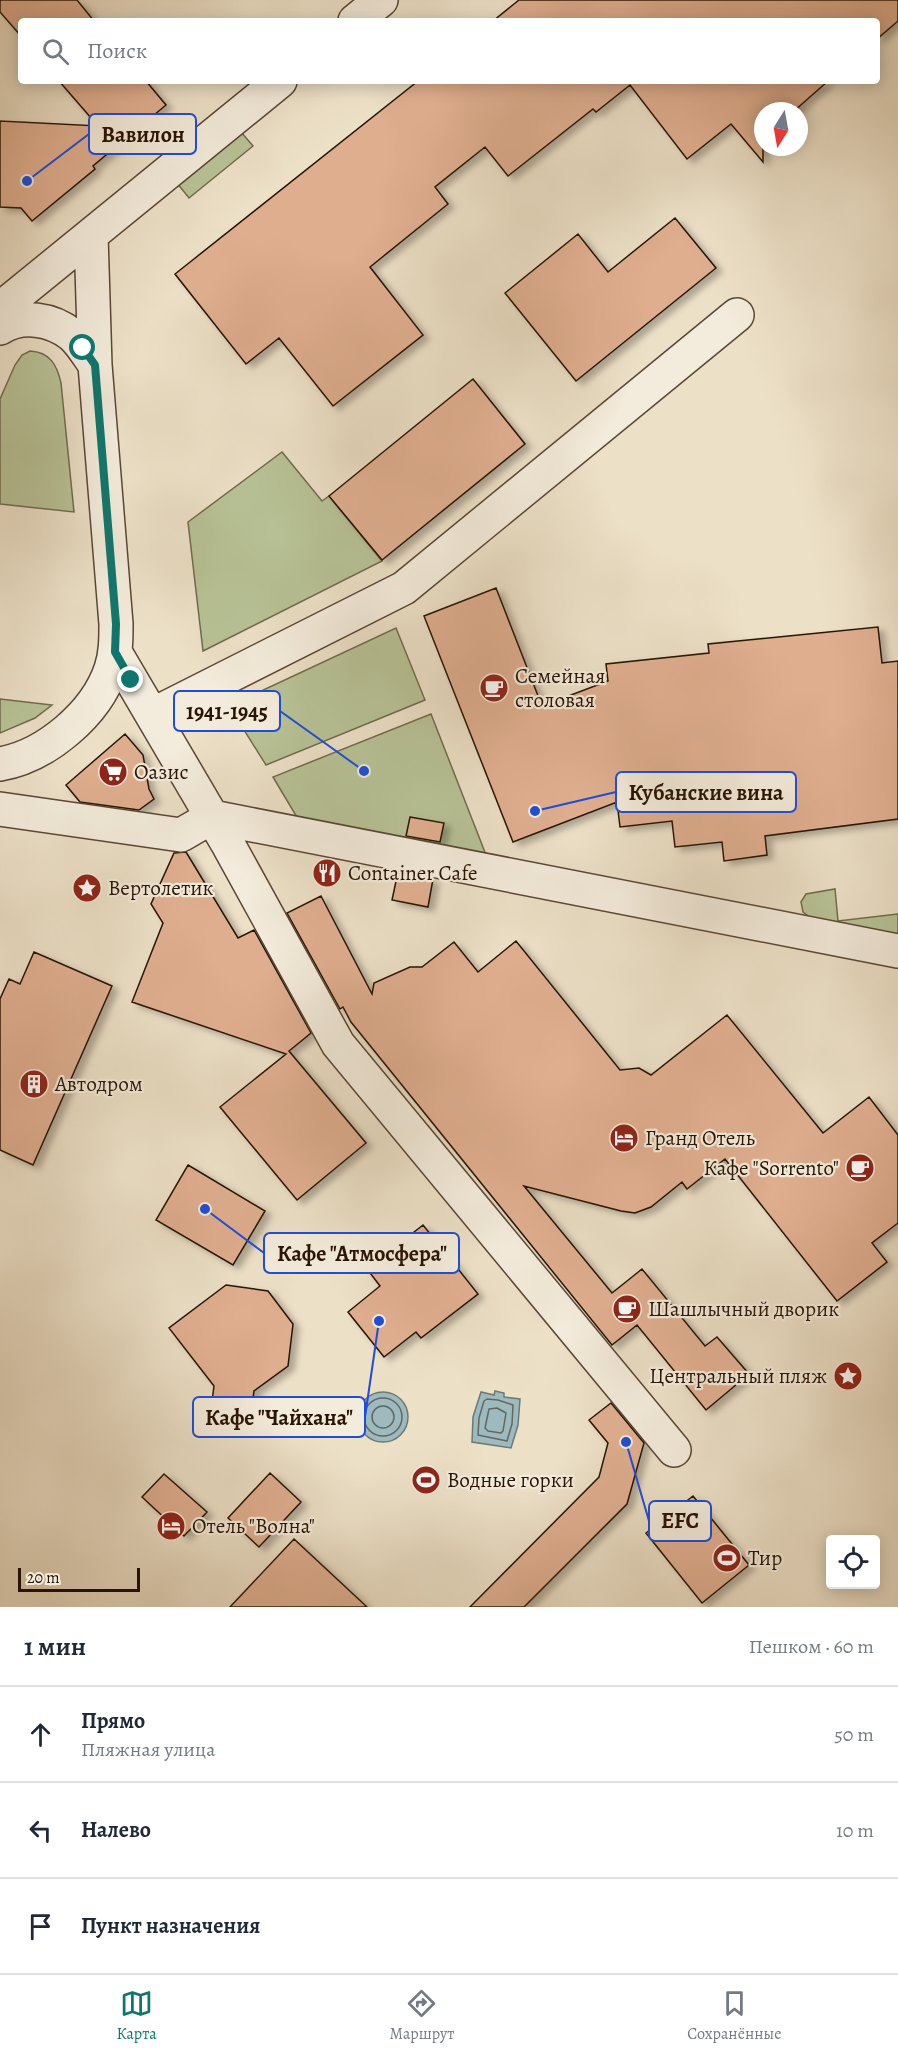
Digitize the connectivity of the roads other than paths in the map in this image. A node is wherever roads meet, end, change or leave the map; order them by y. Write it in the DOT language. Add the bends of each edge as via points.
graph roads {
  1 [pos="381,0"];
  2 [pos="359,18"];
  3 [pos="276,84"];
  4 [pos="91,234"];
  5 [pos="0,309"];
  6 [pos="736,315"];
  7 [pos="0,328"];
  8 [pos="95,365"];
  9 [pos="115,652"];
  10 [pos="152,715"];
  11 [pos="0,764"];
  12 [pos="0,809"];
  13 [pos="212,817"];
  14 [pos="898,951"];
  15 [pos="674,1450"];
  1 -- 2 [label="street"];
  3 -- 4 [label="street"];
  4 -- 5 [label="street"];
  4 -- 8 [label="street"];
  6 -- 10 [label="street" via="404,588"];
  7 -- 8 [label="street" via="22,319 58,326 72,335"];
  8 -- 9 [label="street"];
  9 -- 10 [label="street"];
  9 -- 11 [label="street" via="106,683 79,718 35,754"];
  10 -- 13 [label="street"];
  12 -- 13 [label="street" via="181,835"];
  13 -- 14 [label="street"];
  13 -- 15 [label="street" via="338,1044"];
}
